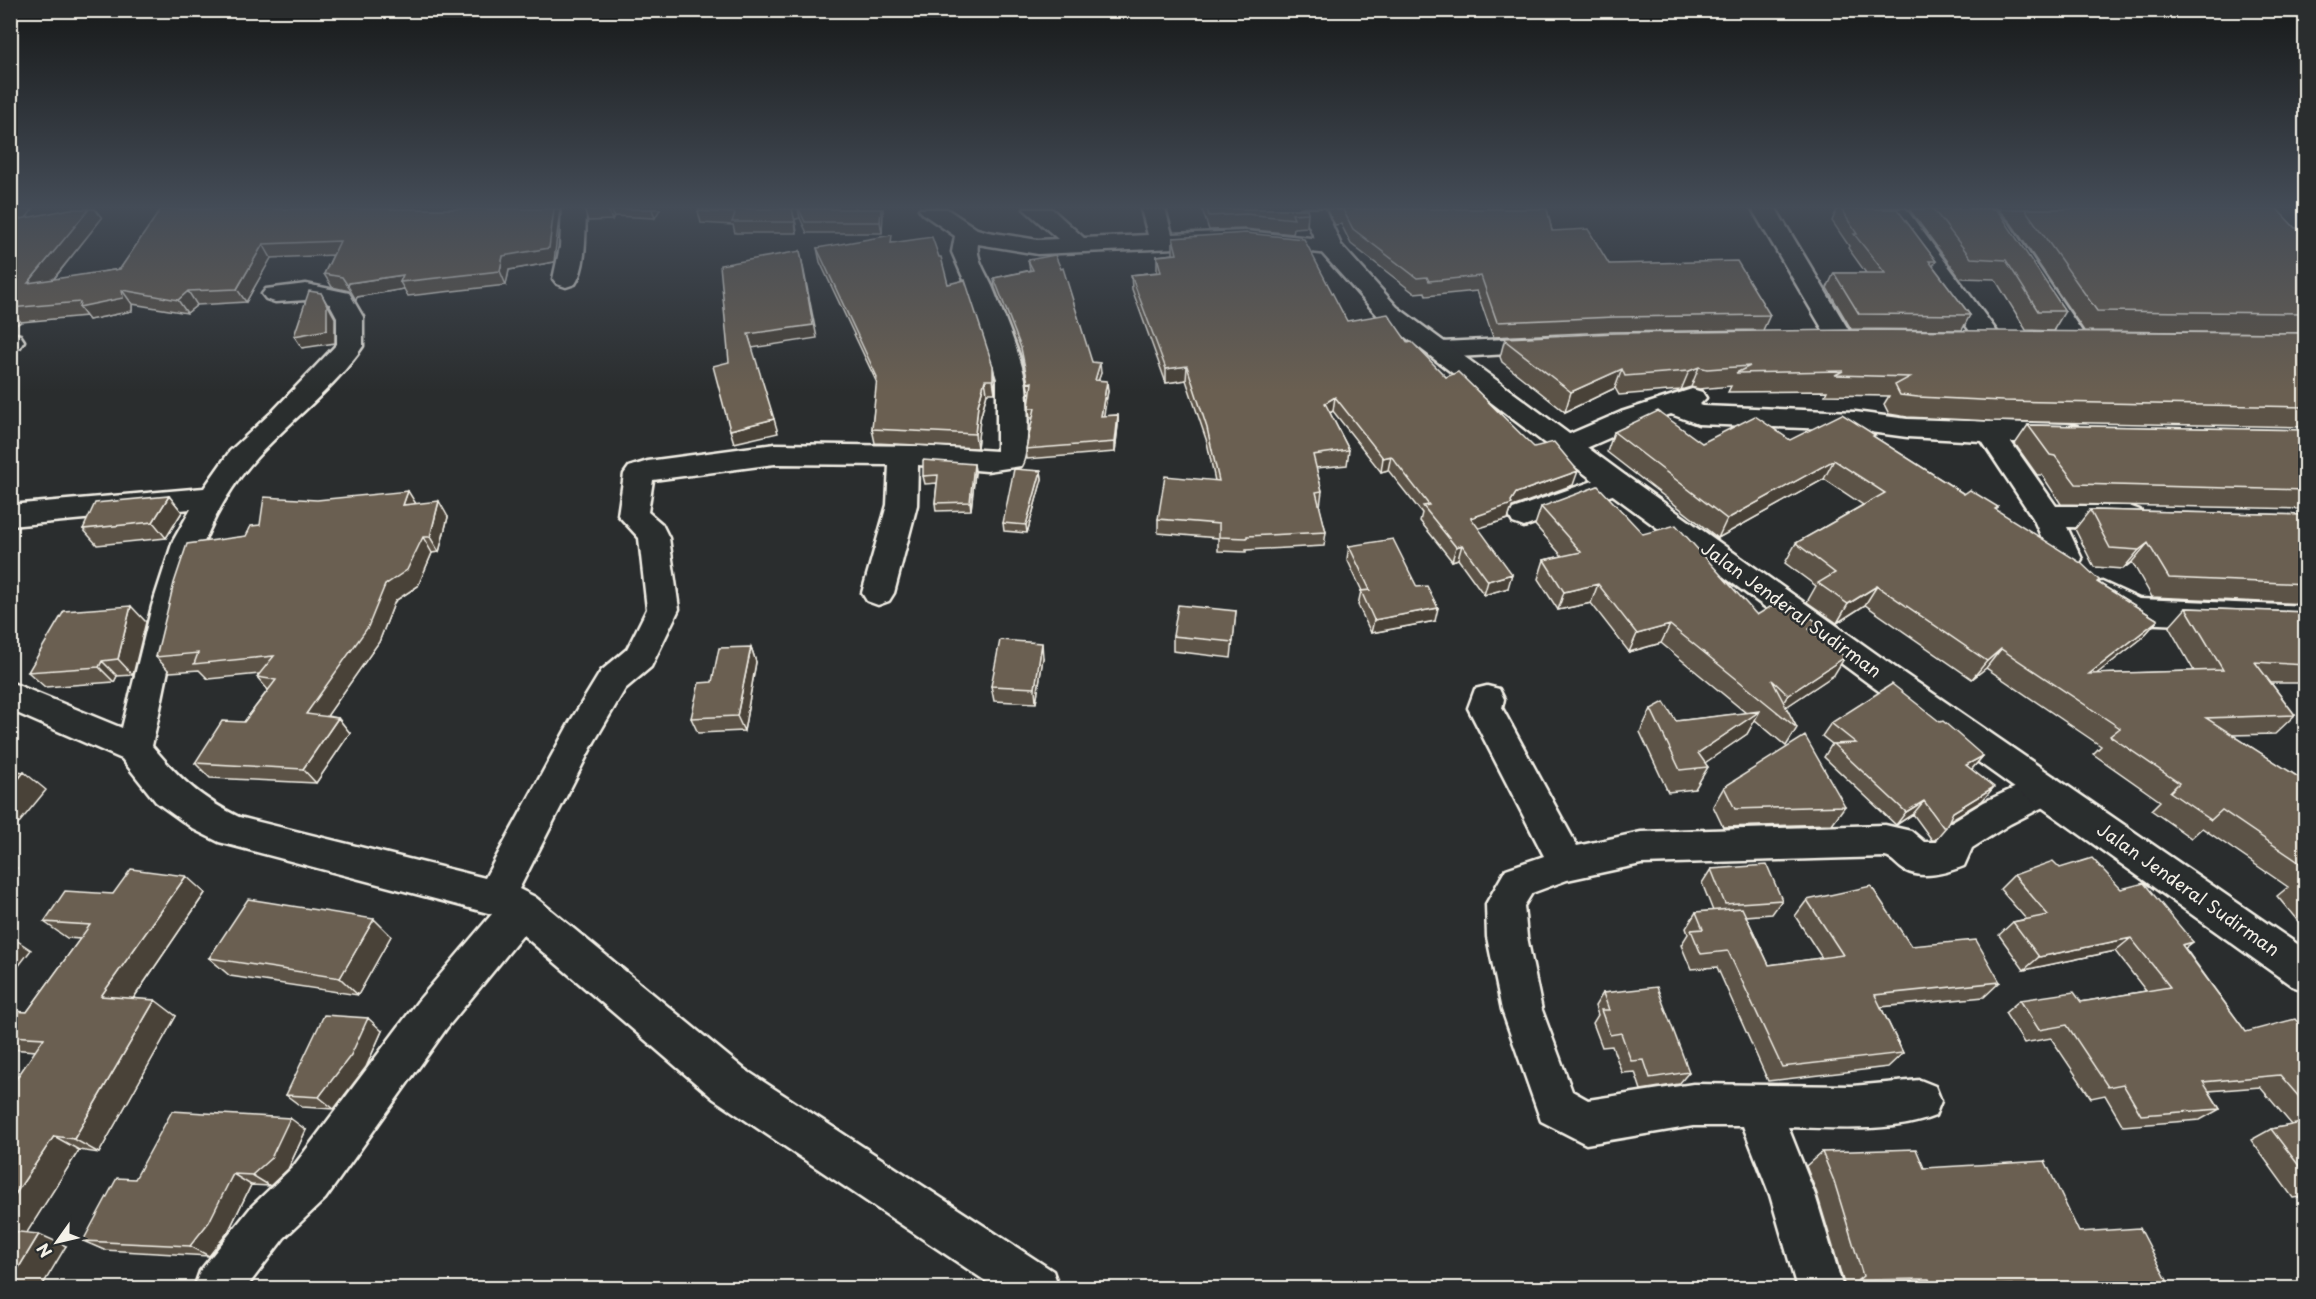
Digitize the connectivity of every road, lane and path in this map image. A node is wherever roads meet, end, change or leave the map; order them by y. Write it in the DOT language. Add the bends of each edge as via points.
graph roads {
  1 [pos="568,270"];
  2 [pos="972,270"];
  3 [pos="1350,270"];
  4 [pos="1800,270"];
  5 [pos="1943,270"];
  6 [pos="2032,270"];
  7 [pos="566,279"];
  8 [pos="275,294"];
  9 [pos="1841,339"];
  10 [pos="1955,339"];
  11 [pos="2043,341"];
  12 [pos="1576,343"];
  13 [pos="1441,350"];
  14 [pos="1840,416"];
  15 [pos="1990,432"];
  16 [pos="2097,433"];
  17 [pos="1568,446"];
  18 [pos="1891,452"];
  19 [pos="904,455"];
  20 [pos="1616,483"];
  21 [pos="213,497"];
  22 [pos="10,516"];
  23 [pos="1524,516"];
  24 [pos="2153,518"];
  25 [pos="2037,525"];
  26 [pos="878,593"];
  27 [pos="2306,618"];
  28 [pos="10,695"];
  29 [pos="1487,699"];
  30 [pos="134,749"];
  31 [pos="2044,789"];
  32 [pos="1567,864"];
  33 [pos="508,903"];
  34 [pos="2306,973"];
  35 [pos="1920,1101"];
  36 [pos="1755,1105"];
  37 [pos="217,1288"];
  38 [pos="1036,1288"];
  39 [pos="1820,1288"];
  1 -- 7 [label="street"];
  2 -- 19 [label="street" via="1011,379 1011,459"];
  3 -- 13 [label="street, Jalan Jenderal Sudirman" via="1388,312"];
  4 -- 9 [label="street"];
  5 -- 10 [label="street" via="2000,339"];
  6 -- 11 [label="street" via="2087,342"];
  8 -- 21 [label="street" via="306,292 340,298 350,317 350,346 240,458"];
  12 -- 13 [label="street"];
  13 -- 17 [label="street, Jalan Jenderal Sudirman"];
  14 -- 15 [label="street" via="1907,428"];
  14 -- 17 [label="street" via="1698,415 1672,404"];
  14 -- 18 [label="street"];
  15 -- 16 [label="street"];
  15 -- 25 [label="street"];
  17 -- 20 [label="street, Jalan Jenderal Sudirman"];
  19 -- 26 [label="street" via="902,505"];
  19 -- 33 [label="street" via="775,454 639,474 632,511 654,538 663,609 639,658 614,680 582,732"];
  20 -- 23 [label="street"];
  20 -- 31 [label="street, Jalan Jenderal Sudirman"];
  21 -- 22 [label="street"];
  21 -- 30 [label="street" via="188,541 168,606"];
  24 -- 25 [label="street"];
  25 -- 27 [label="street" via="2091,587 2134,611"];
  28 -- 30 [label="street"];
  29 -- 32 [label="street" via="1485,708"];
  30 -- 33 [label="street" via="169,790 208,819 232,831"];
  31 -- 32 [label="street" via="1956,838 1951,855 1938,858 1916,858 1892,841 1641,848"];
  31 -- 34 [label="street, Jalan Jenderal Sudirman"];
  32 -- 36 [label="street" via="1519,881 1505,904 1507,936 1522,1010 1556,1106 1586,1122 1693,1105"];
  33 -- 37 [label="street" via="309,1183 268,1222"];
  33 -- 38 [label="street" via="729,1084"];
  35 -- 36 [label="street" via="1852,1107"];
  36 -- 39 [label="street" via="1790,1190"];
}
